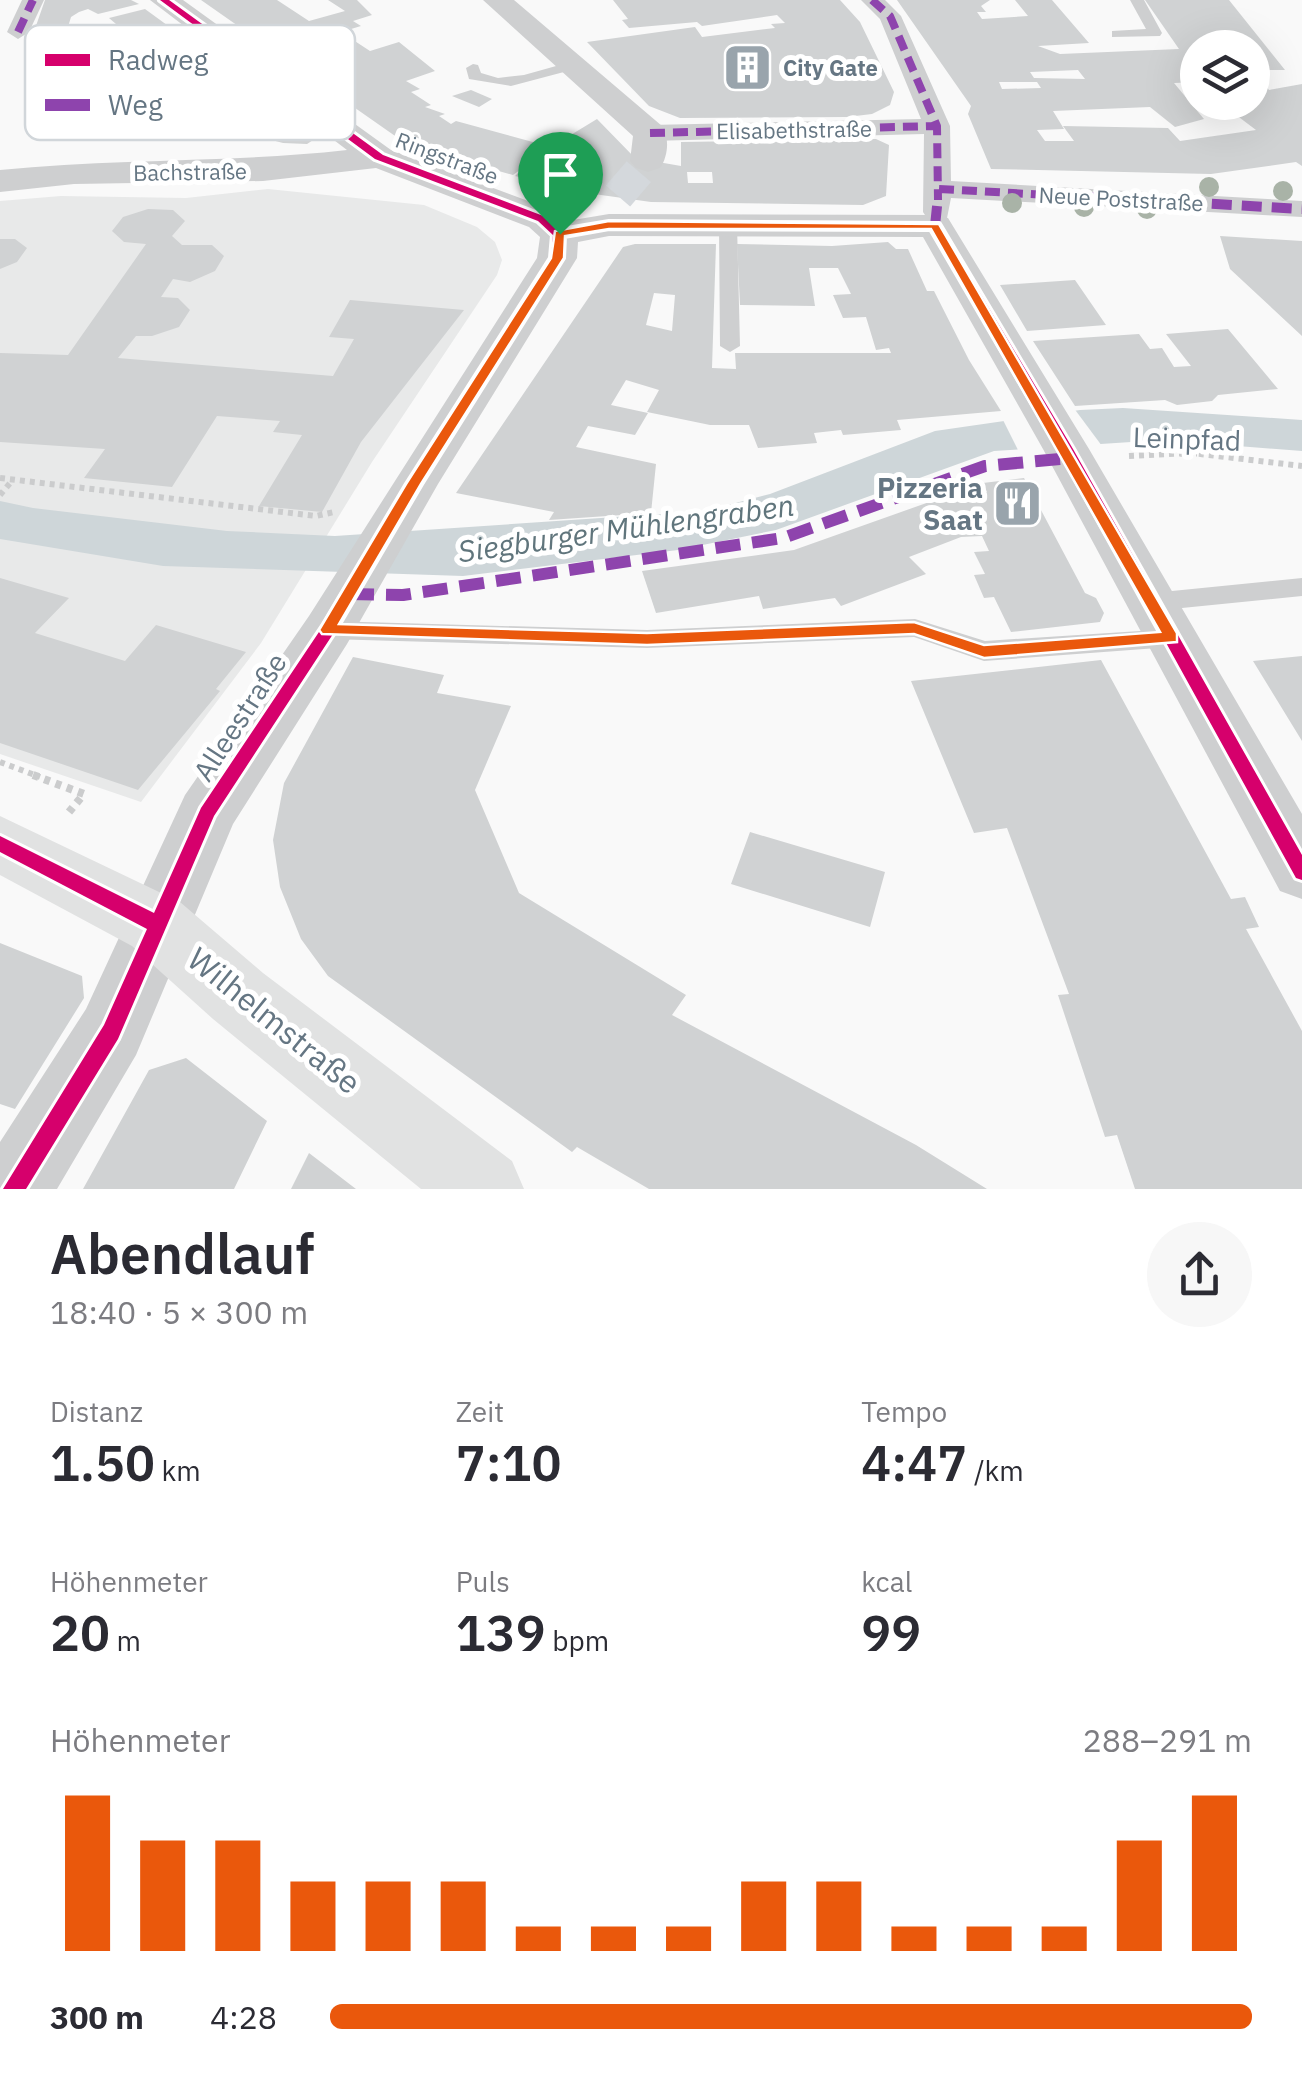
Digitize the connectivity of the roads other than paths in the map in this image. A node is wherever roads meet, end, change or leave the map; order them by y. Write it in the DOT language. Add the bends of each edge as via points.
graph roads {
  1 [pos="33,0"];
  2 [pos="164,0"];
  3 [pos="497,0"];
  4 [pos="872,0"];
  5 [pos="1137,0"];
  6 [pos="198,25"];
  7 [pos="18,32"];
  8 [pos="1117,34"];
  9 [pos="574,65"];
  10 [pos="472,68"];
  11 [pos="937,126"];
  12 [pos="355,139"];
  13 [pos="649,147"];
  14 [pos="379,157"];
  15 [pos="0,181"];
  16 [pos="937,207"];
  17 [pos="1302,209"];
  18 [pos="728,224"];
  19 [pos="560,234"];
  20 [pos="730,346"];
  21 [pos="1302,588"];
  22 [pos="1161,620"];
  23 [pos="328,630"];
  24 [pos="29,834"];
  25 [pos="1302,872"];
  26 [pos="156,924"];
  27 [pos="14,1189"];
  28 [pos="484,1189"];
  1 -- 7 [label="street"];
  2 -- 6 [label="street, Ringstraße"];
  3 -- 9 [label="street, Elisabethstraße"];
  4 -- 11 [label="street" via="890,16"];
  5 -- 8 [label="lane" via="1155,33"];
  9 -- 10 [label="lane" via="504,84 480,80"];
  9 -- 13 [label="street, Elisabethstraße"];
  11 -- 13 [label="street, Elisabethstraße"];
  11 -- 16 [label="street"];
  12 -- 14 [label="street, Ringstraße"];
  14 -- 15 [label="street, Bachstraße" via="263,170"];
  14 -- 19 [label="street, Ringstraße" via="542,219"];
  16 -- 17 [label="street, Neue Poststraße"];
  16 -- 18 [label="street"];
  16 -- 22 [label="street"];
  18 -- 19 [label="street" via="614,211"];
  18 -- 20 [label="lane"];
  19 -- 23 [label="street, Alleestraße" via="558,258"];
  21 -- 22 [label="lane"];
  22 -- 23 [label="lane" via="984,651 914,628 647,639"];
  22 -- 25 [label="street"];
  23 -- 26 [label="street, Alleestraße" via="206,813"];
  24 -- 26 [label="main road, Wilhelmstraße"];
  26 -- 27 [label="street, Alleestraße" via="111,1032"];
  26 -- 28 [label="main road, Wilhelmstraße"];
}
